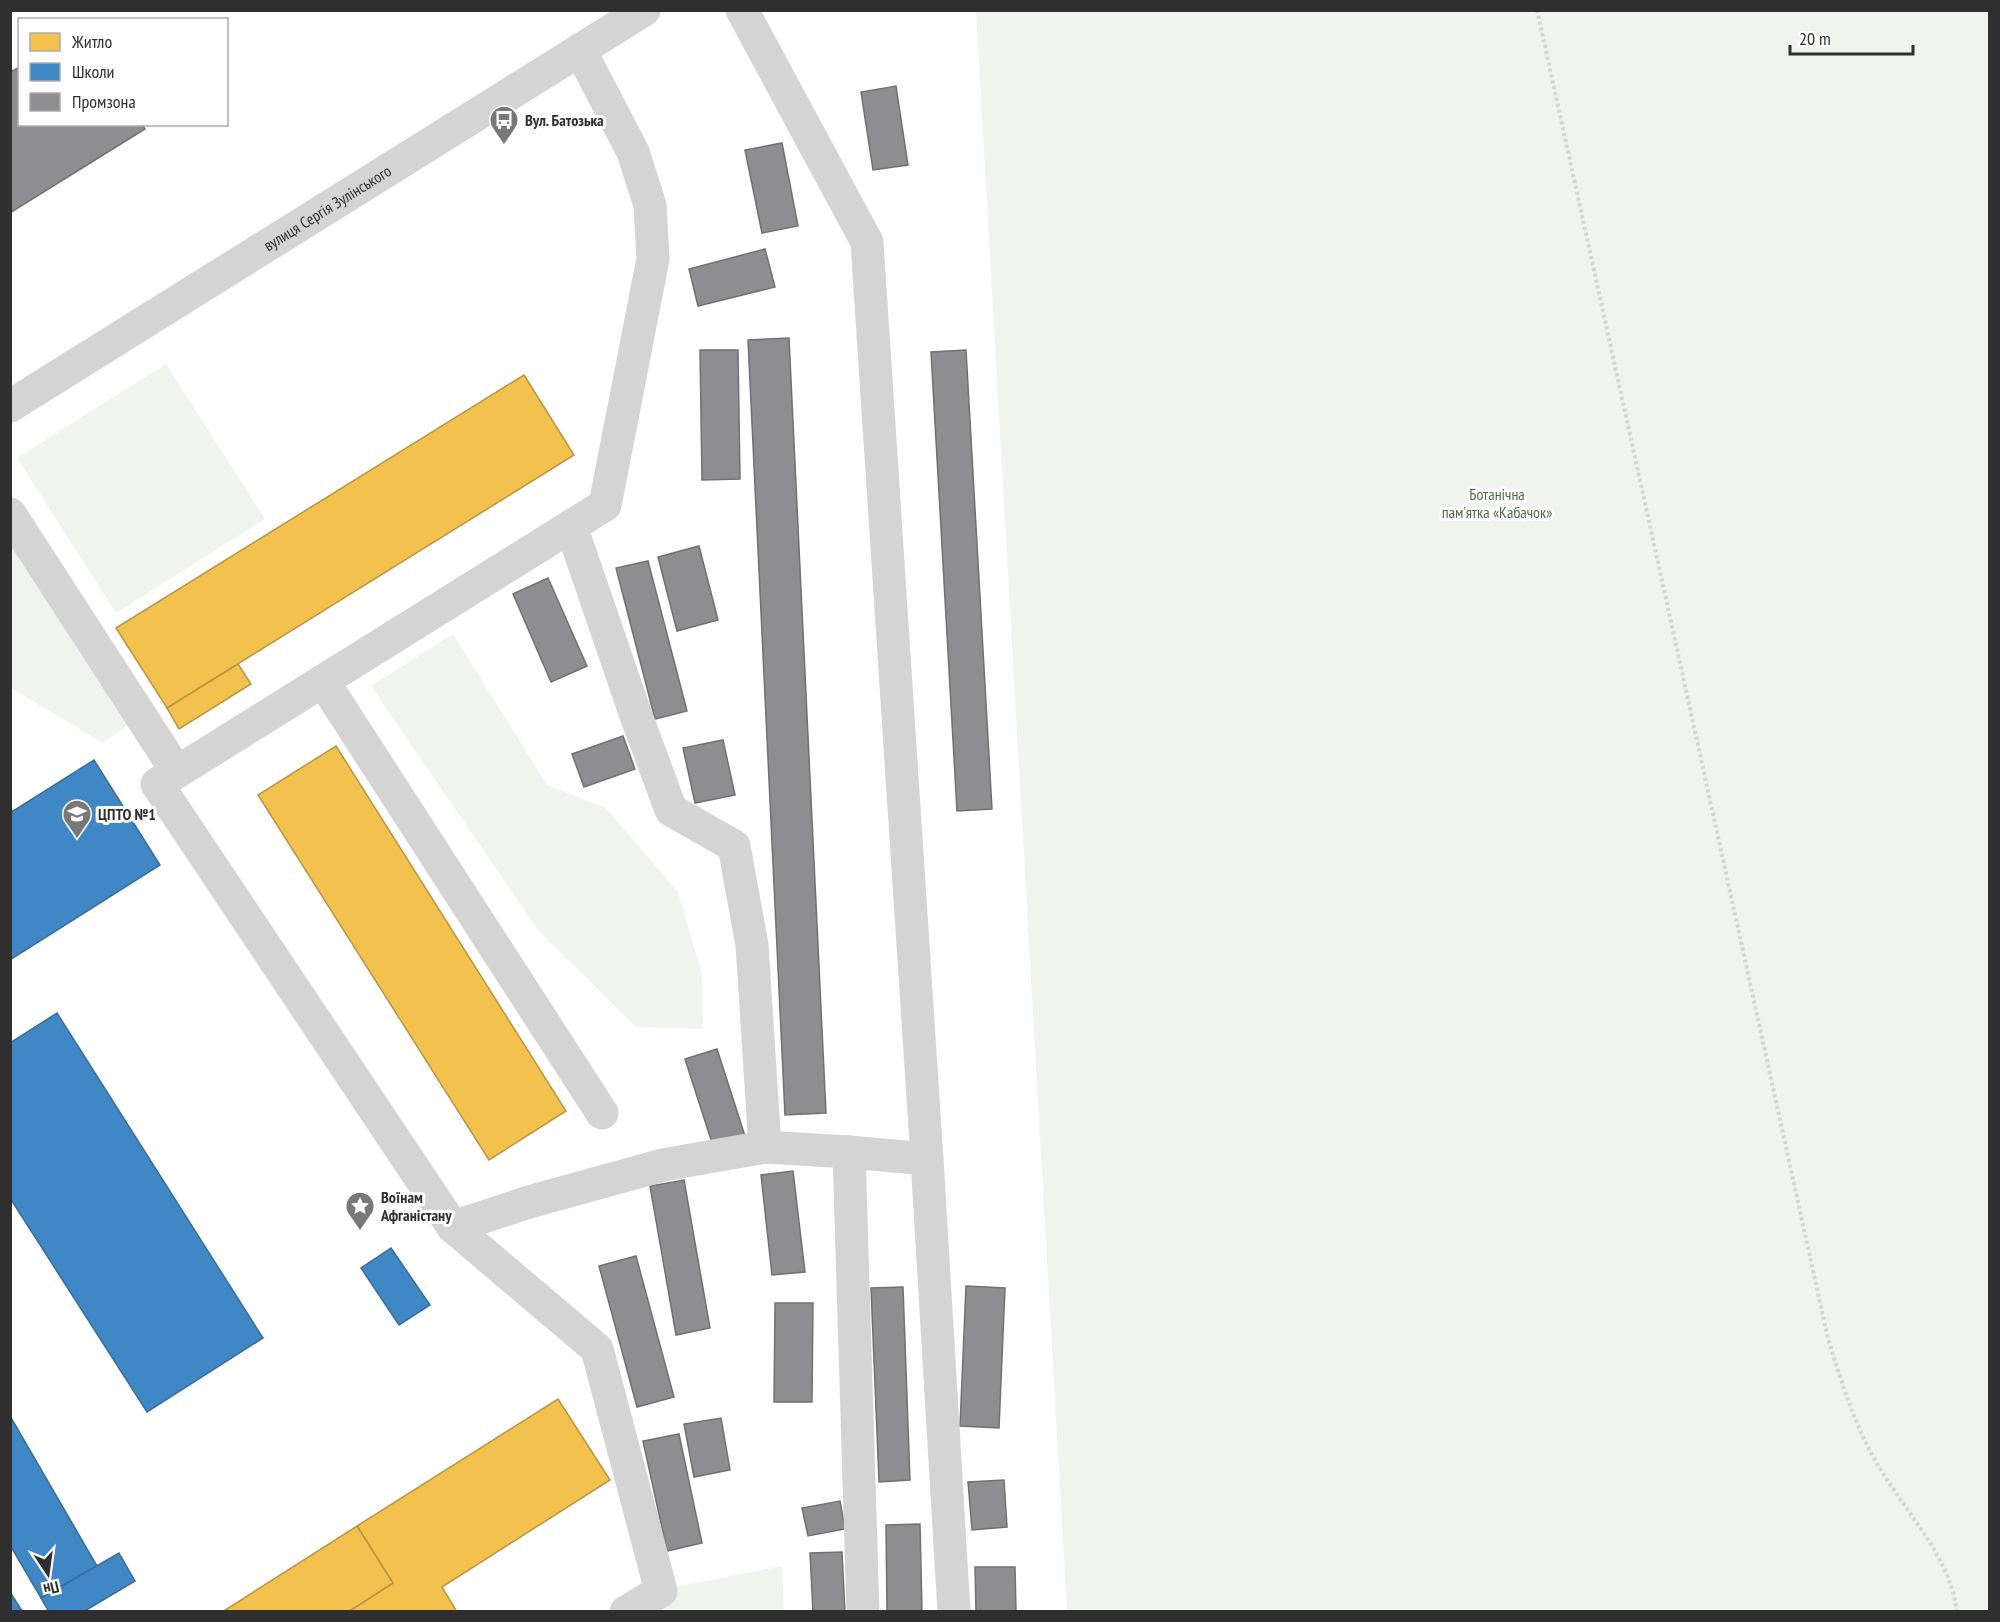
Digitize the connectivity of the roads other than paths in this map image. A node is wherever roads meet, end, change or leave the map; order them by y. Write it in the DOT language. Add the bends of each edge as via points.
graph roads {
  1 [pos="644,10"];
  2 [pos="742,10"];
  3 [pos="580,51"];
  4 [pos="10,406"];
  5 [pos="10,514"];
  6 [pos="571,526"];
  7 [pos="323,681"];
  8 [pos="177,772"];
  9 [pos="602,1113"];
  10 [pos="765,1147"];
  11 [pos="849,1152"];
  12 [pos="927,1159"];
  13 [pos="453,1227"];
  14 [pos="626,1611"];
  15 [pos="863,1611"];
  16 [pos="954,1611"];
  1 -- 3 [label="street, вулиця Сергія Зулінського"];
  2 -- 12 [label="street" via="867,242"];
  3 -- 4 [label="street, вулиця Сергія Зулінського"];
  3 -- 6 [label="street" via="633,152 650,205 653,259 604,505"];
  5 -- 8 [label="street"];
  6 -- 7 [label="street"];
  6 -- 10 [label="street" via="671,810 734,846 752,945"];
  7 -- 8 [label="street"];
  7 -- 9 [label="street"];
  8 -- 13 [label="street" via="157,784"];
  10 -- 11 [label="street"];
  10 -- 13 [label="street" via="663,1165"];
  11 -- 12 [label="street"];
  11 -- 15 [label="street"];
  12 -- 16 [label="street"];
  13 -- 14 [label="street" via="597,1349 661,1591"];
}
